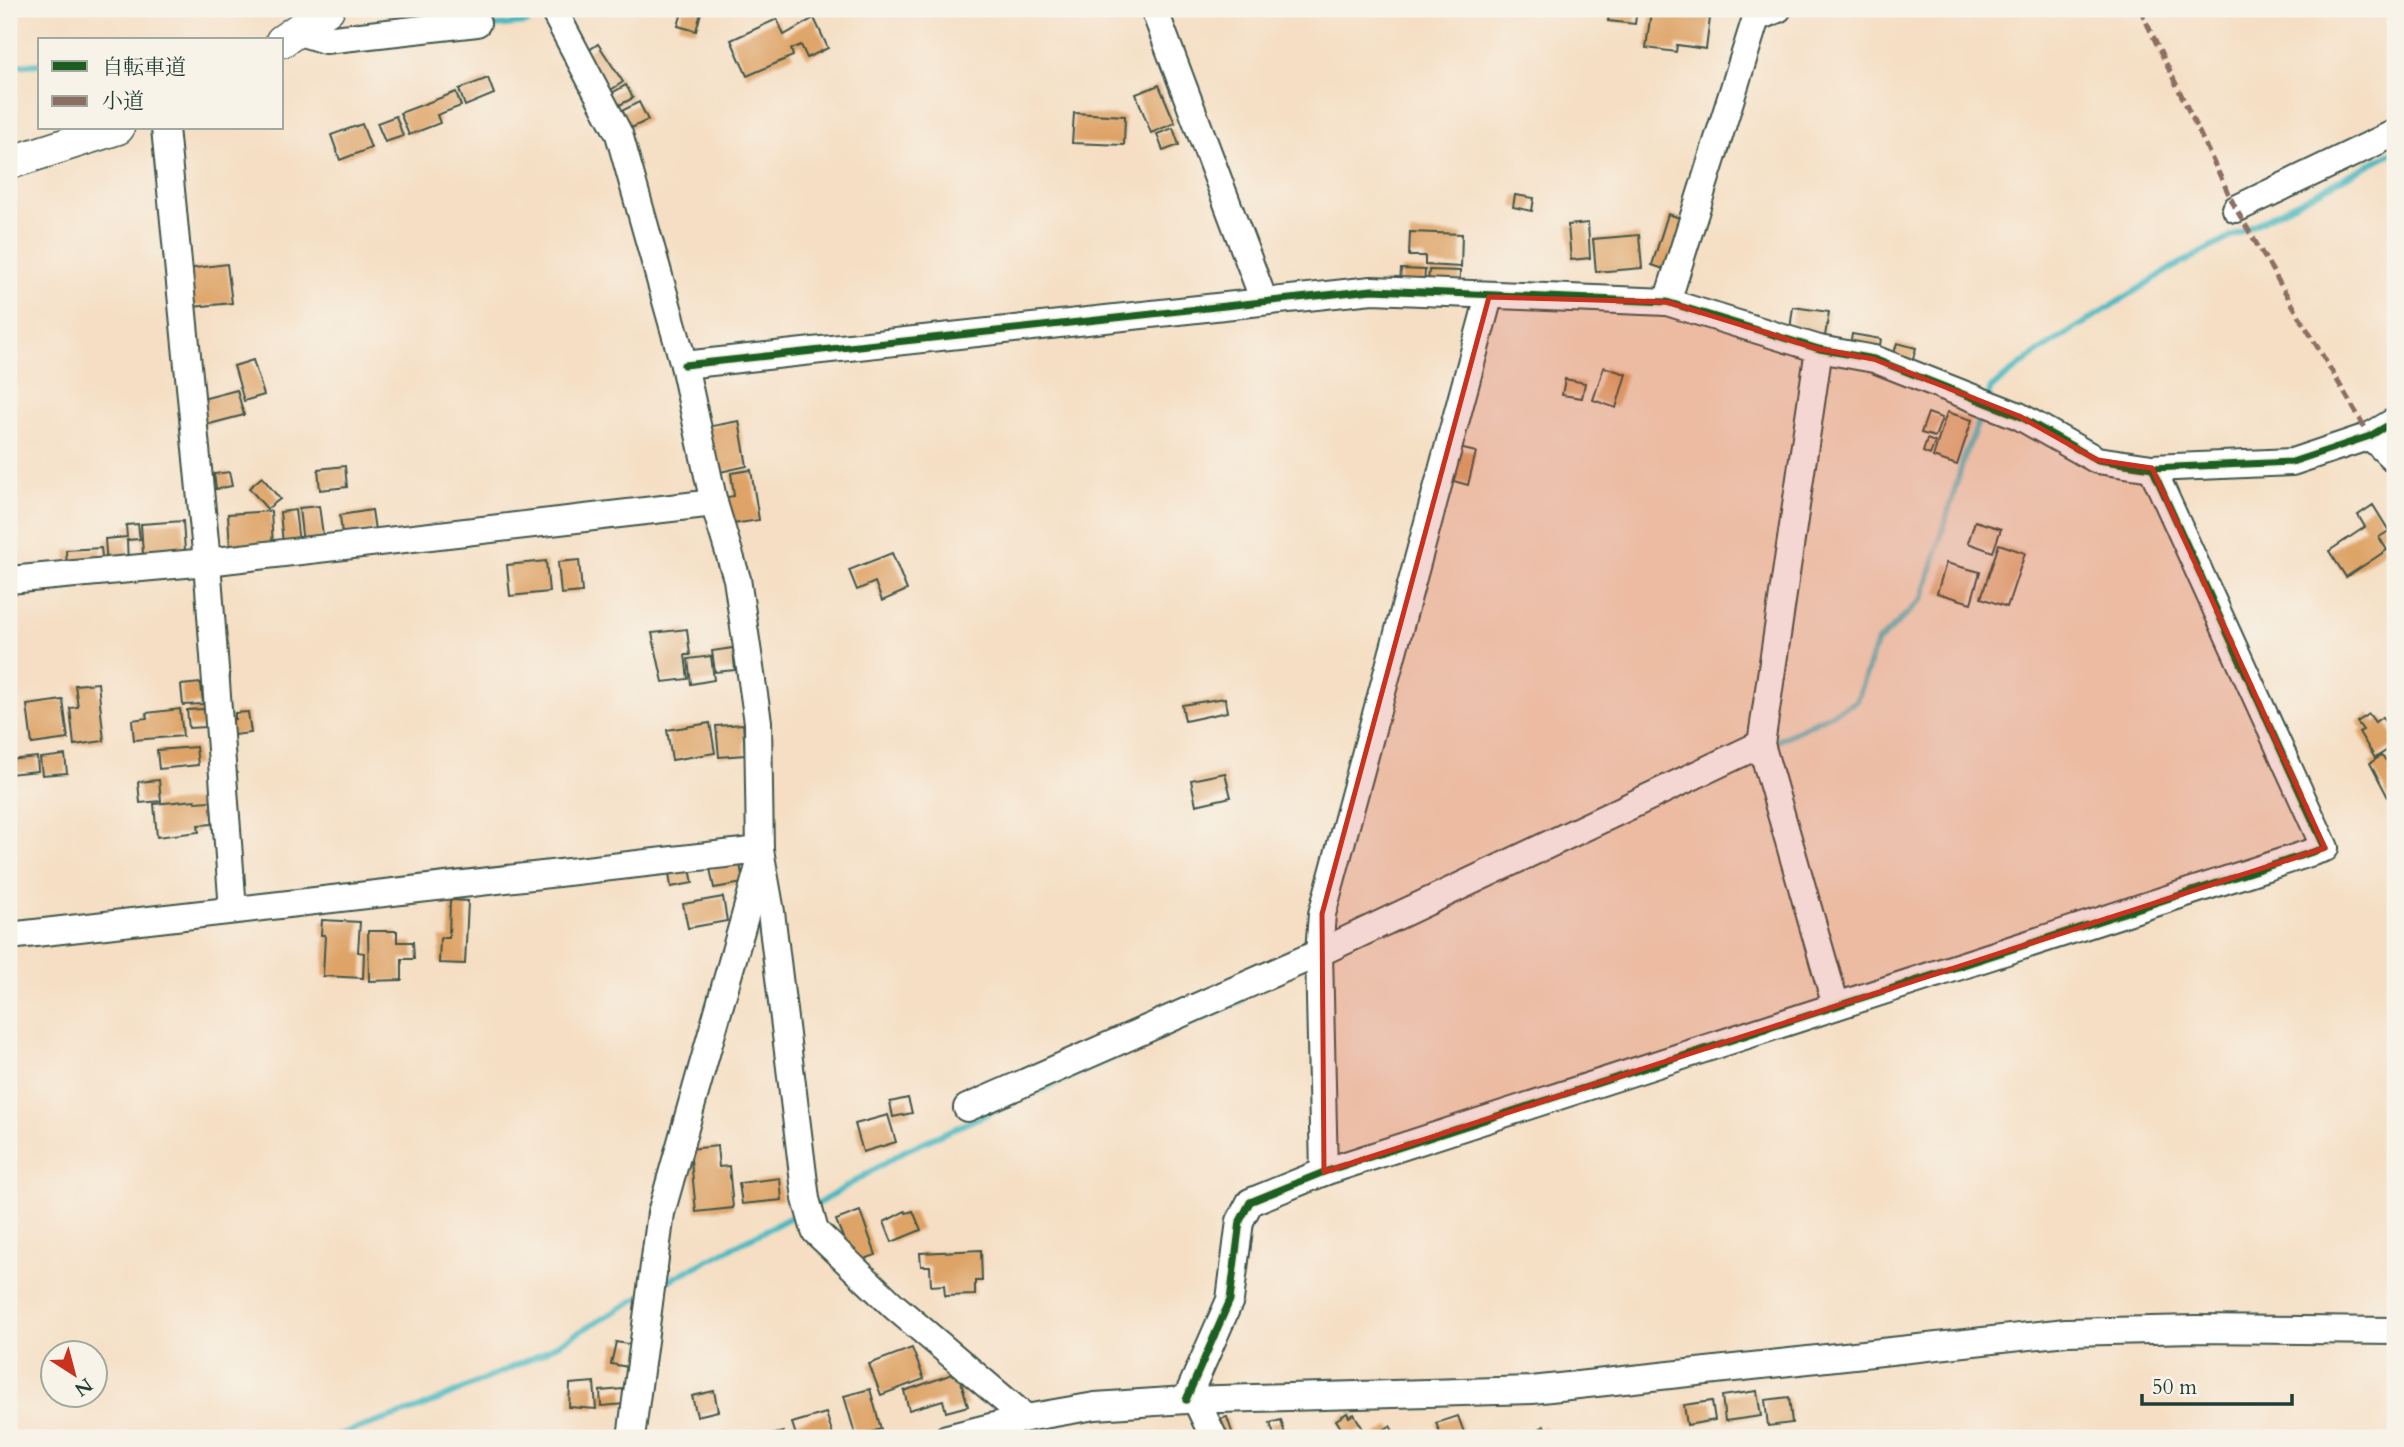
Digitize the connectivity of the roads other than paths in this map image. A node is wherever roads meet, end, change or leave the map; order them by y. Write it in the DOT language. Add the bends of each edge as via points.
graph roads {
  1 [pos="328,9"];
  2 [pos="553,9"];
  3 [pos="1154,9"];
  4 [pos="1778,9"];
  5 [pos="477,23"];
  6 [pos="289,36"];
  7 [pos="112,130"];
  8 [pos="164,130"];
  9 [pos="2395,133"];
  10 [pos="9,163"];
  11 [pos="2236,209"];
  12 [pos="1489,297"];
  13 [pos="1264,301"];
  14 [pos="1668,302"];
  15 [pos="1819,349"];
  16 [pos="684,365"];
  17 [pos="2395,421"];
  18 [pos="2370,436"];
  19 [pos="2395,460"];
  20 [pos="2152,468"];
  21 [pos="714,503"];
  22 [pos="207,562"];
  23 [pos="9,580"];
  24 [pos="1761,744"];
  25 [pos="761,854"];
  26 [pos="233,910"];
  27 [pos="9,936"];
  28 [pos="1319,953"];
  29 [pos="1836,1006"];
  30 [pos="967,1108"];
  31 [pos="1324,1171"];
  32 [pos="2395,1331"];
  33 [pos="1191,1400"];
  34 [pos="1026,1418"];
  35 [pos="631,1438"];
  36 [pos="947,1438"];
  37 [pos="1214,1438"];
  1 -- 6 [label="main road"];
  2 -- 16 [label="street" via="619,134"];
  3 -- 13 [label="street"];
  4 -- 14 [label="street" via="1756,18"];
  5 -- 6 [label="street" via="325,40"];
  7 -- 10 [label="main road"];
  8 -- 22 [label="street"];
  9 -- 11 [label="street"];
  12 -- 13 [label="street" via="1372,290"];
  12 -- 14 [label="street"];
  12 -- 28 [label="street" via="1322,914"];
  13 -- 16 [label="street"];
  14 -- 15 [label="street"];
  15 -- 20 [label="street" via="1874,359 2007,411 2097,460"];
  15 -- 24 [label="street"];
  16 -- 21 [label="street"];
  17 -- 18 [label="street"];
  18 -- 19 [label="street"];
  18 -- 20 [label="street" via="2292,462"];
  20 -- 29 [label="street" via="2325,848"];
  21 -- 22 [label="street"];
  21 -- 25 [label="street" via="737,579 758,722"];
  22 -- 23 [label="street"];
  22 -- 26 [label="street"];
  24 -- 28 [label="street"];
  24 -- 29 [label="street"];
  25 -- 26 [label="street"];
  25 -- 34 [label="street" via="806,1199 816,1231 895,1307"];
  25 -- 35 [label="street" via="661,1213"];
  26 -- 27 [label="street"];
  28 -- 30 [label="street"];
  28 -- 31 [label="street"];
  29 -- 31 [label="street"];
  31 -- 33 [label="street" via="1250,1202 1240,1221 1230,1300"];
  32 -- 33 [label="street" via="2066,1332 1532,1390"];
  33 -- 34 [label="street" via="1095,1406"];
  33 -- 37 [label="street"];
  34 -- 36 [label="street"];
}
